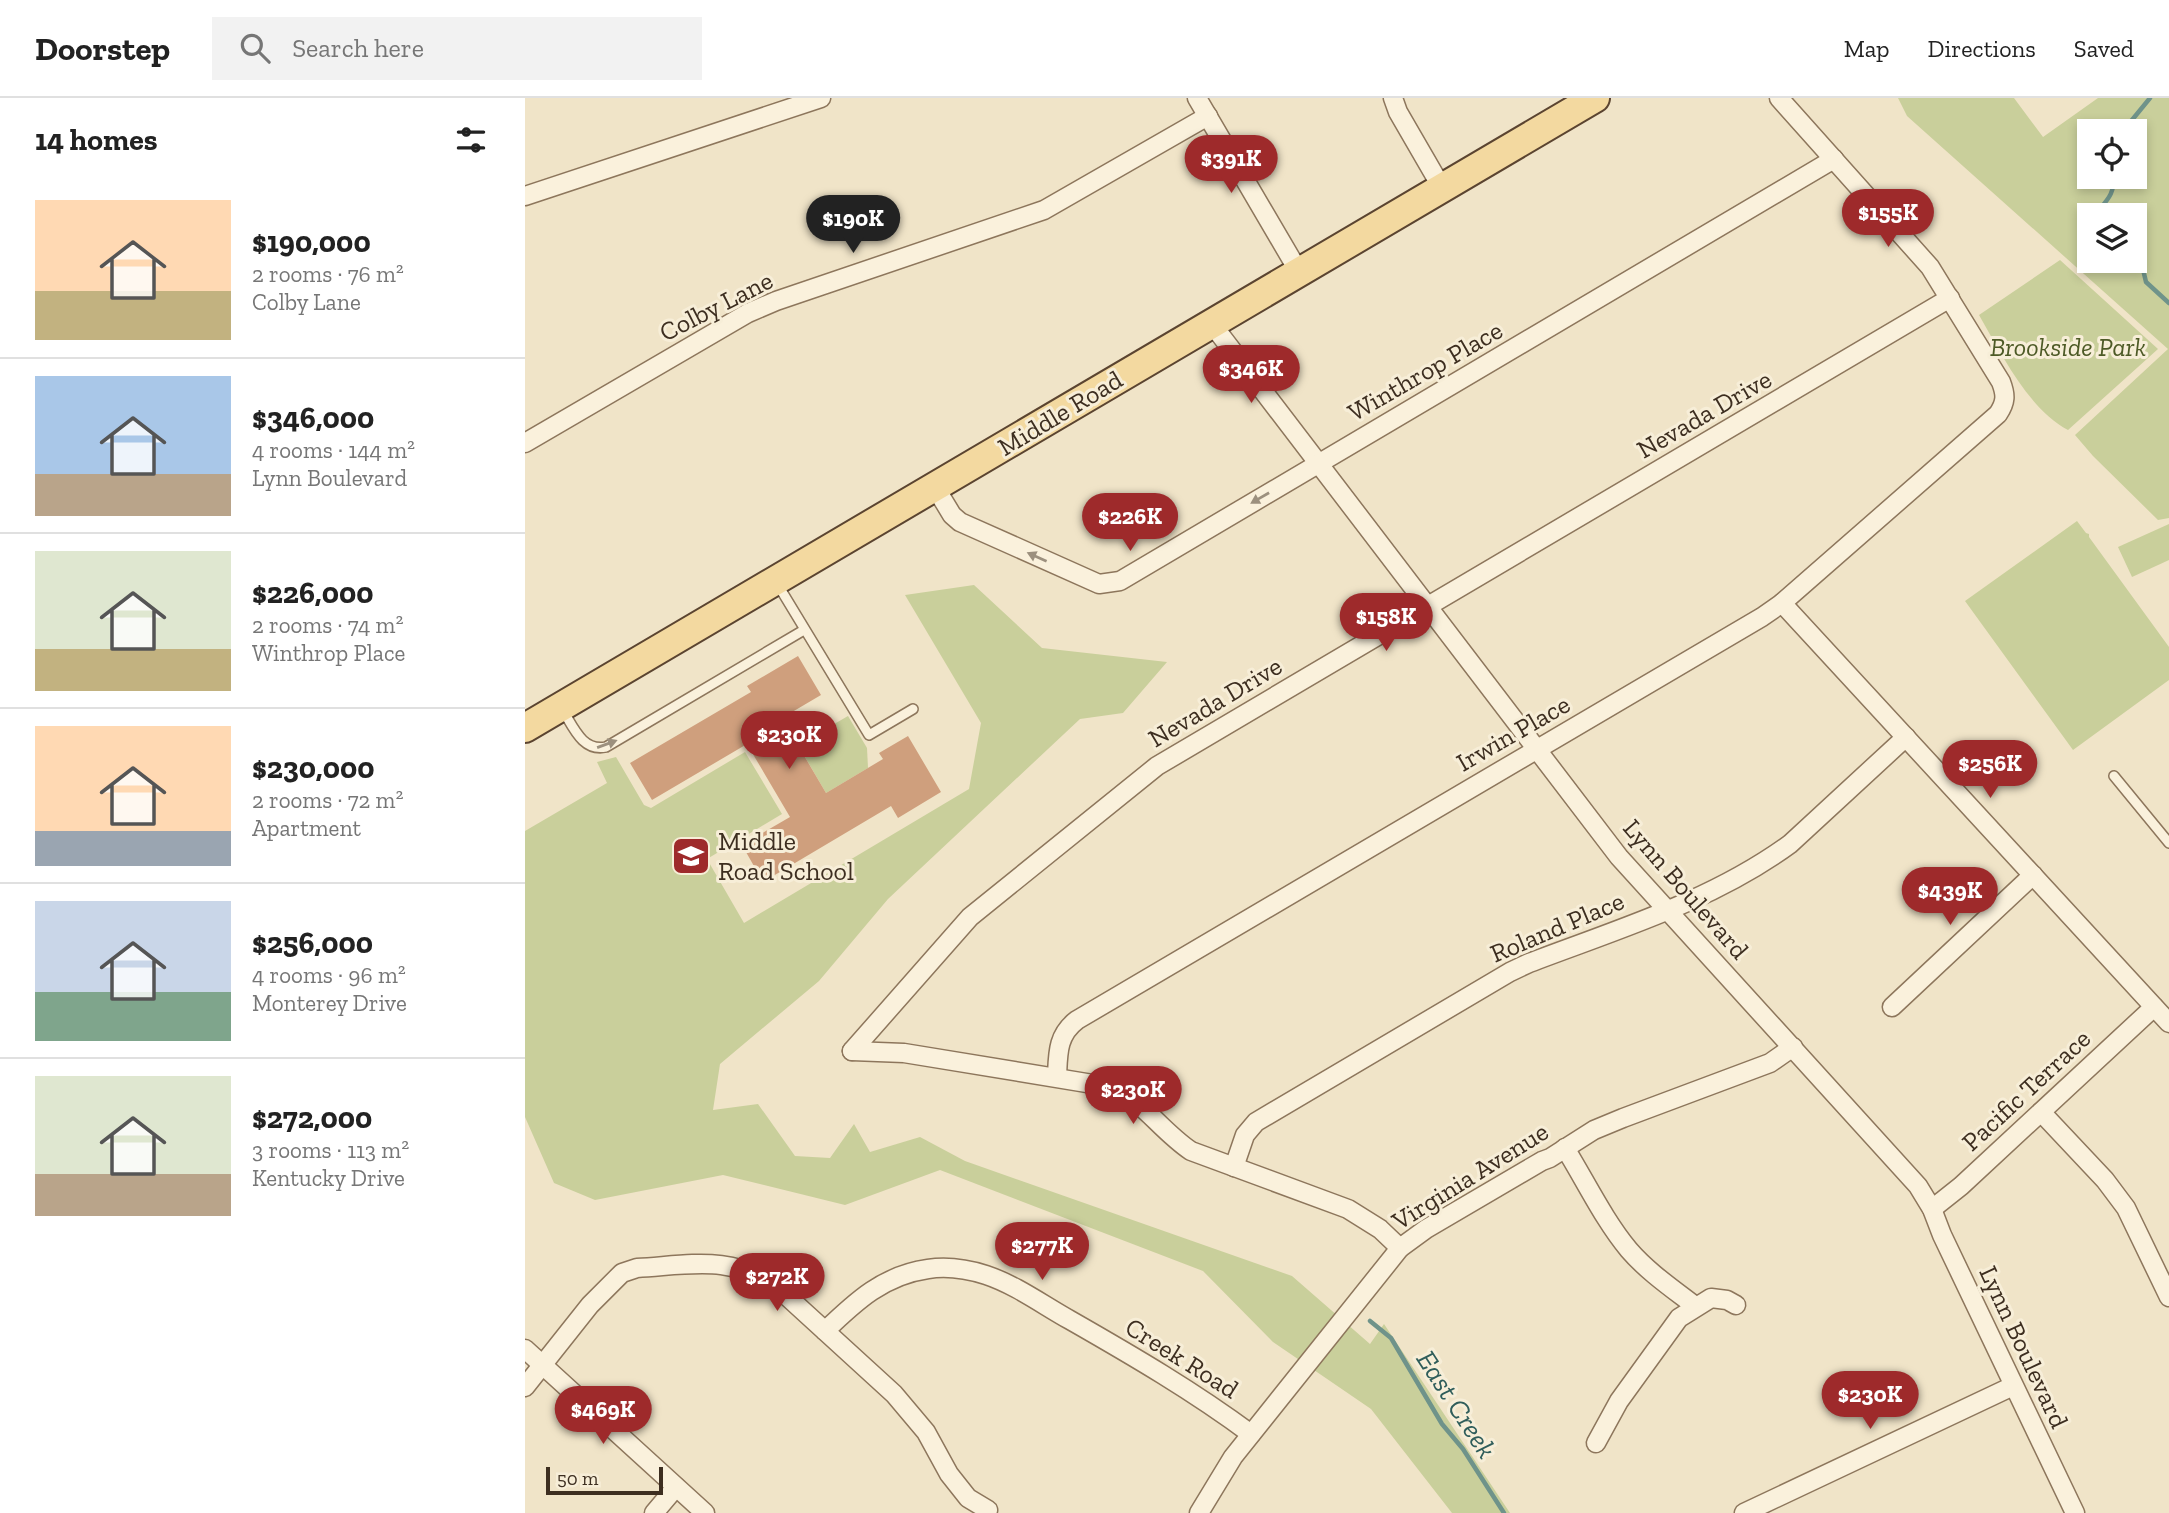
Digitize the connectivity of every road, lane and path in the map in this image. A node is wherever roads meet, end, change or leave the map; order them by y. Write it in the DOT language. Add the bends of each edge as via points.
graph roads {
  1 [pos="821,98"];
  2 [pos="1197,98"];
  3 [pos="1393,98"];
  4 [pos="1595,98"];
  5 [pos="1779,98"];
  6 [pos="1208,116"];
  7 [pos="1834,159"];
  8 [pos="1442,188"];
  9 [pos="525,196"];
  10 [pos="1299,272"];
  11 [pos="1950,298"];
  12 [pos="1212,324"];
  13 [pos="525,443"];
  14 [pos="1319,464"];
  15 [pos="935,487"];
  16 [pos="775,581"];
  17 [pos="1782,603"];
  18 [pos="1428,606"];
  19 [pos="804,630"];
  20 [pos="561,707"];
  21 [pos="913,709"];
  22 [pos="525,728"];
  23 [pos="1906,737"];
  24 [pos="1537,749"];
  25 [pos="2114,776"];
  26 [pos="2169,844"];
  27 [pos="2033,875"];
  28 [pos="1667,910"];
  29 [pos="2154,1006"];
  30 [pos="1892,1007"];
  31 [pos="2169,1023"];
  32 [pos="1793,1047"];
  33 [pos="1057,1077"];
  34 [pos="2041,1112"];
  35 [pos="1566,1148"];
  36 [pos="1234,1167"];
  37 [pos="1932,1209"];
  38 [pos="1401,1248"];
  39 [pos="2169,1297"];
  40 [pos="1736,1305"];
  41 [pos="1695,1306"];
  42 [pos="825,1331"];
  43 [pos="525,1349"];
  44 [pos="543,1365"];
  45 [pos="2013,1386"];
  46 [pos="525,1387"];
  47 [pos="1251,1434"];
  48 [pos="1596,1443"];
  49 [pos="676,1487"];
  50 [pos="988,1510"];
  51 [pos="654,1513"];
  52 [pos="705,1513"];
  53 [pos="1199,1513"];
  54 [pos="1744,1513"];
  55 [pos="2074,1513"];
  1 -- 9 [label="street"];
  2 -- 6 [label="street"];
  3 -- 8 [label="street"];
  4 -- 8 [label="main road, Middle Road"];
  5 -- 7 [label="street"];
  6 -- 10 [label="street"];
  6 -- 13 [label="street, Colby Lane" via="1044,210 748,313"];
  7 -- 11 [label="street" via="1930,267"];
  7 -- 14 [label="street, Winthrop Place"];
  8 -- 10 [label="main road, Middle Road"];
  10 -- 12 [label="main road, Middle Road"];
  11 -- 17 [label="street, Irwin Place" via="2001,382 2004,405"];
  11 -- 18 [label="street, Nevada Drive"];
  12 -- 14 [label="street, Lynn Boulevard"];
  12 -- 15 [label="main road, Middle Road"];
  14 -- 15 [label="street, Winthrop Place, one-way" via="1120,581 1098,584 960,522"];
  14 -- 18 [label="street, Lynn Boulevard"];
  15 -- 16 [label="main road, Middle Road"];
  16 -- 19 [label="lane"];
  16 -- 20 [label="main road, Middle Road"];
  17 -- 23 [label="street"];
  17 -- 24 [label="street, Irwin Place"];
  18 -- 24 [label="street, Lynn Boulevard"];
  18 -- 33 [label="street, Nevada Drive" via="1157,766 970,917 852,1051 904,1053"];
  20 -- 19 [label="lane, one-way" via="583,742 606,747"];
  19 -- 21 [label="lane" via="869,735"];
  20 -- 22 [label="main road, Middle Road"];
  23 -- 27 [label="street"];
  23 -- 28 [label="street, Roland Place" via="1781,850 1701,897"];
  24 -- 28 [label="street, Lynn Boulevard" via="1619,857"];
  24 -- 33 [label="street, Irwin Place" via="1077,1020 1062,1035"];
  25 -- 26 [label="lane"];
  27 -- 29 [label="street"];
  27 -- 30 [label="street"];
  28 -- 32 [label="street, Lynn Boulevard"];
  28 -- 36 [label="street, Roland Place" via="1510,972 1302,1095 1252,1125"];
  29 -- 31 [label="street"];
  29 -- 34 [label="street, Pacific Terrace"];
  32 -- 35 [label="street, Virginia Avenue" via="1770,1063 1594,1130"];
  32 -- 37 [label="street, Lynn Boulevard" via="1907,1173"];
  33 -- 36 [label="street" via="1117,1088 1191,1152"];
  34 -- 37 [label="street, Pacific Terrace"];
  34 -- 39 [label="street" via="2126,1208"];
  35 -- 38 [label="street, Virginia Avenue"];
  35 -- 41 [label="street" via="1624,1243 1649,1270"];
  36 -- 38 [label="street" via="1348,1209"];
  37 -- 45 [label="street, Lynn Boulevard"];
  38 -- 47 [label="street, Virginia Avenue"];
  40 -- 41 [label="street" via="1711,1298"];
  41 -- 48 [label="street" via="1679,1318 1619,1401"];
  42 -- 44 [label="street" via="778,1288 740,1267 637,1268 622,1273 590,1305"];
  42 -- 47 [label="street, Creek Road" via="860,1297 893,1278 931,1268 973,1271 1006,1284 1172,1378"];
  42 -- 50 [label="street" via="894,1394 926,1432 968,1498"];
  43 -- 44 [label="street"];
  44 -- 46 [label="street"];
  44 -- 49 [label="street"];
  45 -- 54 [label="street"];
  45 -- 55 [label="street, Lynn Boulevard"];
  47 -- 53 [label="street, Virginia Avenue"];
  49 -- 51 [label="street"];
  49 -- 52 [label="street"];
}
